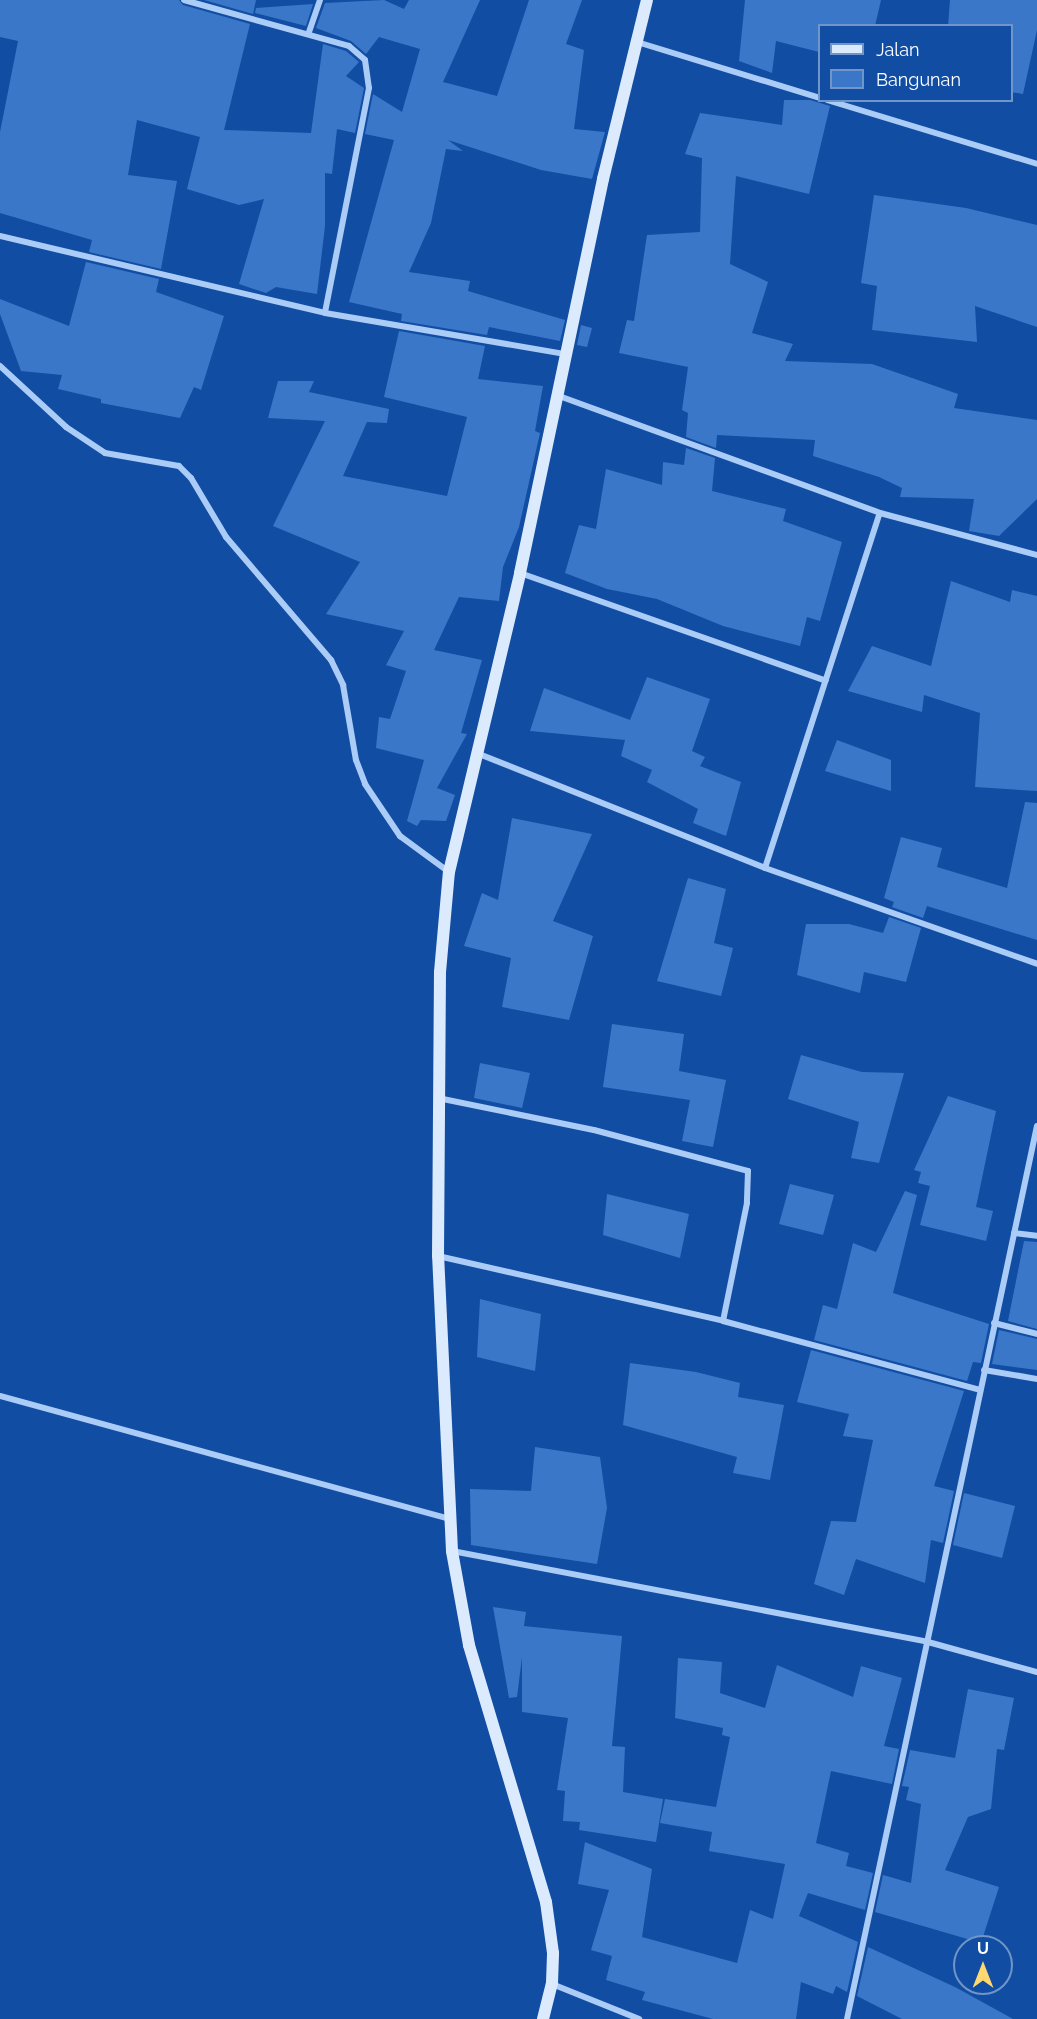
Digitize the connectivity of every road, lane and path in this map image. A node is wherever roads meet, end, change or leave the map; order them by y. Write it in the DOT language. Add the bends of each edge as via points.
graph roads {
  1 [pos="184,0"];
  2 [pos="320,0"];
  3 [pos="647,0"];
  4 [pos="309,33"];
  5 [pos="637,42"];
  6 [pos="818,98"];
  7 [pos="834,102"];
  8 [pos="1037,164"];
  9 [pos="0,236"];
  10 [pos="325,313"];
  11 [pos="566,354"];
  12 [pos="0,366"];
  13 [pos="559,396"];
  14 [pos="880,513"];
  15 [pos="1037,555"];
  16 [pos="520,573"];
  17 [pos="826,681"];
  18 [pos="479,754"];
  19 [pos="765,868"];
  20 [pos="449,872"];
  21 [pos="1037,964"];
  22 [pos="438,1098"];
  23 [pos="1037,1126"];
  24 [pos="1014,1233"];
  25 [pos="1037,1236"];
  26 [pos="438,1256"];
  27 [pos="723,1321"];
  28 [pos="994,1323"];
  29 [pos="1037,1334"];
  30 [pos="984,1371"];
  31 [pos="1037,1379"];
  32 [pos="980,1390"];
  33 [pos="0,1396"];
  34 [pos="449,1519"];
  35 [pos="452,1551"];
  36 [pos="928,1642"];
  37 [pos="1037,1672"];
  38 [pos="552,1983"];
  39 [pos="543,2019"];
  40 [pos="639,2019"];
  41 [pos="847,2019"];
  1 -- 4 [label="street"];
  2 -- 4 [label="street"];
  3 -- 5 [label="street"];
  4 -- 10 [label="street" via="359,52 366,60 369,88"];
  5 -- 6 [label="street"];
  5 -- 11 [label="street"];
  7 -- 8 [label="street"];
  9 -- 10 [label="street"];
  10 -- 11 [label="street"];
  11 -- 13 [label="street"];
  12 -- 20 [label="street" via="66,427 105,453 179,466 192,478 226,537 331,660 343,685 356,760 365,784 400,836"];
  13 -- 14 [label="street"];
  13 -- 16 [label="street"];
  14 -- 15 [label="street"];
  14 -- 17 [label="street"];
  16 -- 17 [label="street"];
  16 -- 18 [label="street"];
  17 -- 19 [label="street"];
  18 -- 19 [label="street"];
  18 -- 20 [label="street"];
  19 -- 21 [label="street"];
  20 -- 22 [label="street" via="440,972"];
  22 -- 26 [label="street"];
  22 -- 27 [label="street" via="594,1130 748,1171 747,1203"];
  23 -- 24 [label="street"];
  24 -- 25 [label="street"];
  24 -- 28 [label="street"];
  26 -- 27 [label="street"];
  26 -- 34 [label="street"];
  27 -- 32 [label="street"];
  28 -- 29 [label="street"];
  28 -- 30 [label="street"];
  30 -- 31 [label="street"];
  30 -- 32 [label="street"];
  32 -- 36 [label="street"];
  33 -- 34 [label="street"];
  34 -- 35 [label="street"];
  35 -- 36 [label="street"];
  35 -- 38 [label="street" via="469,1644 546,1902 552,1932"];
  36 -- 37 [label="street"];
  36 -- 41 [label="street"];
  38 -- 39 [label="street"];
  38 -- 40 [label="street"];
}
